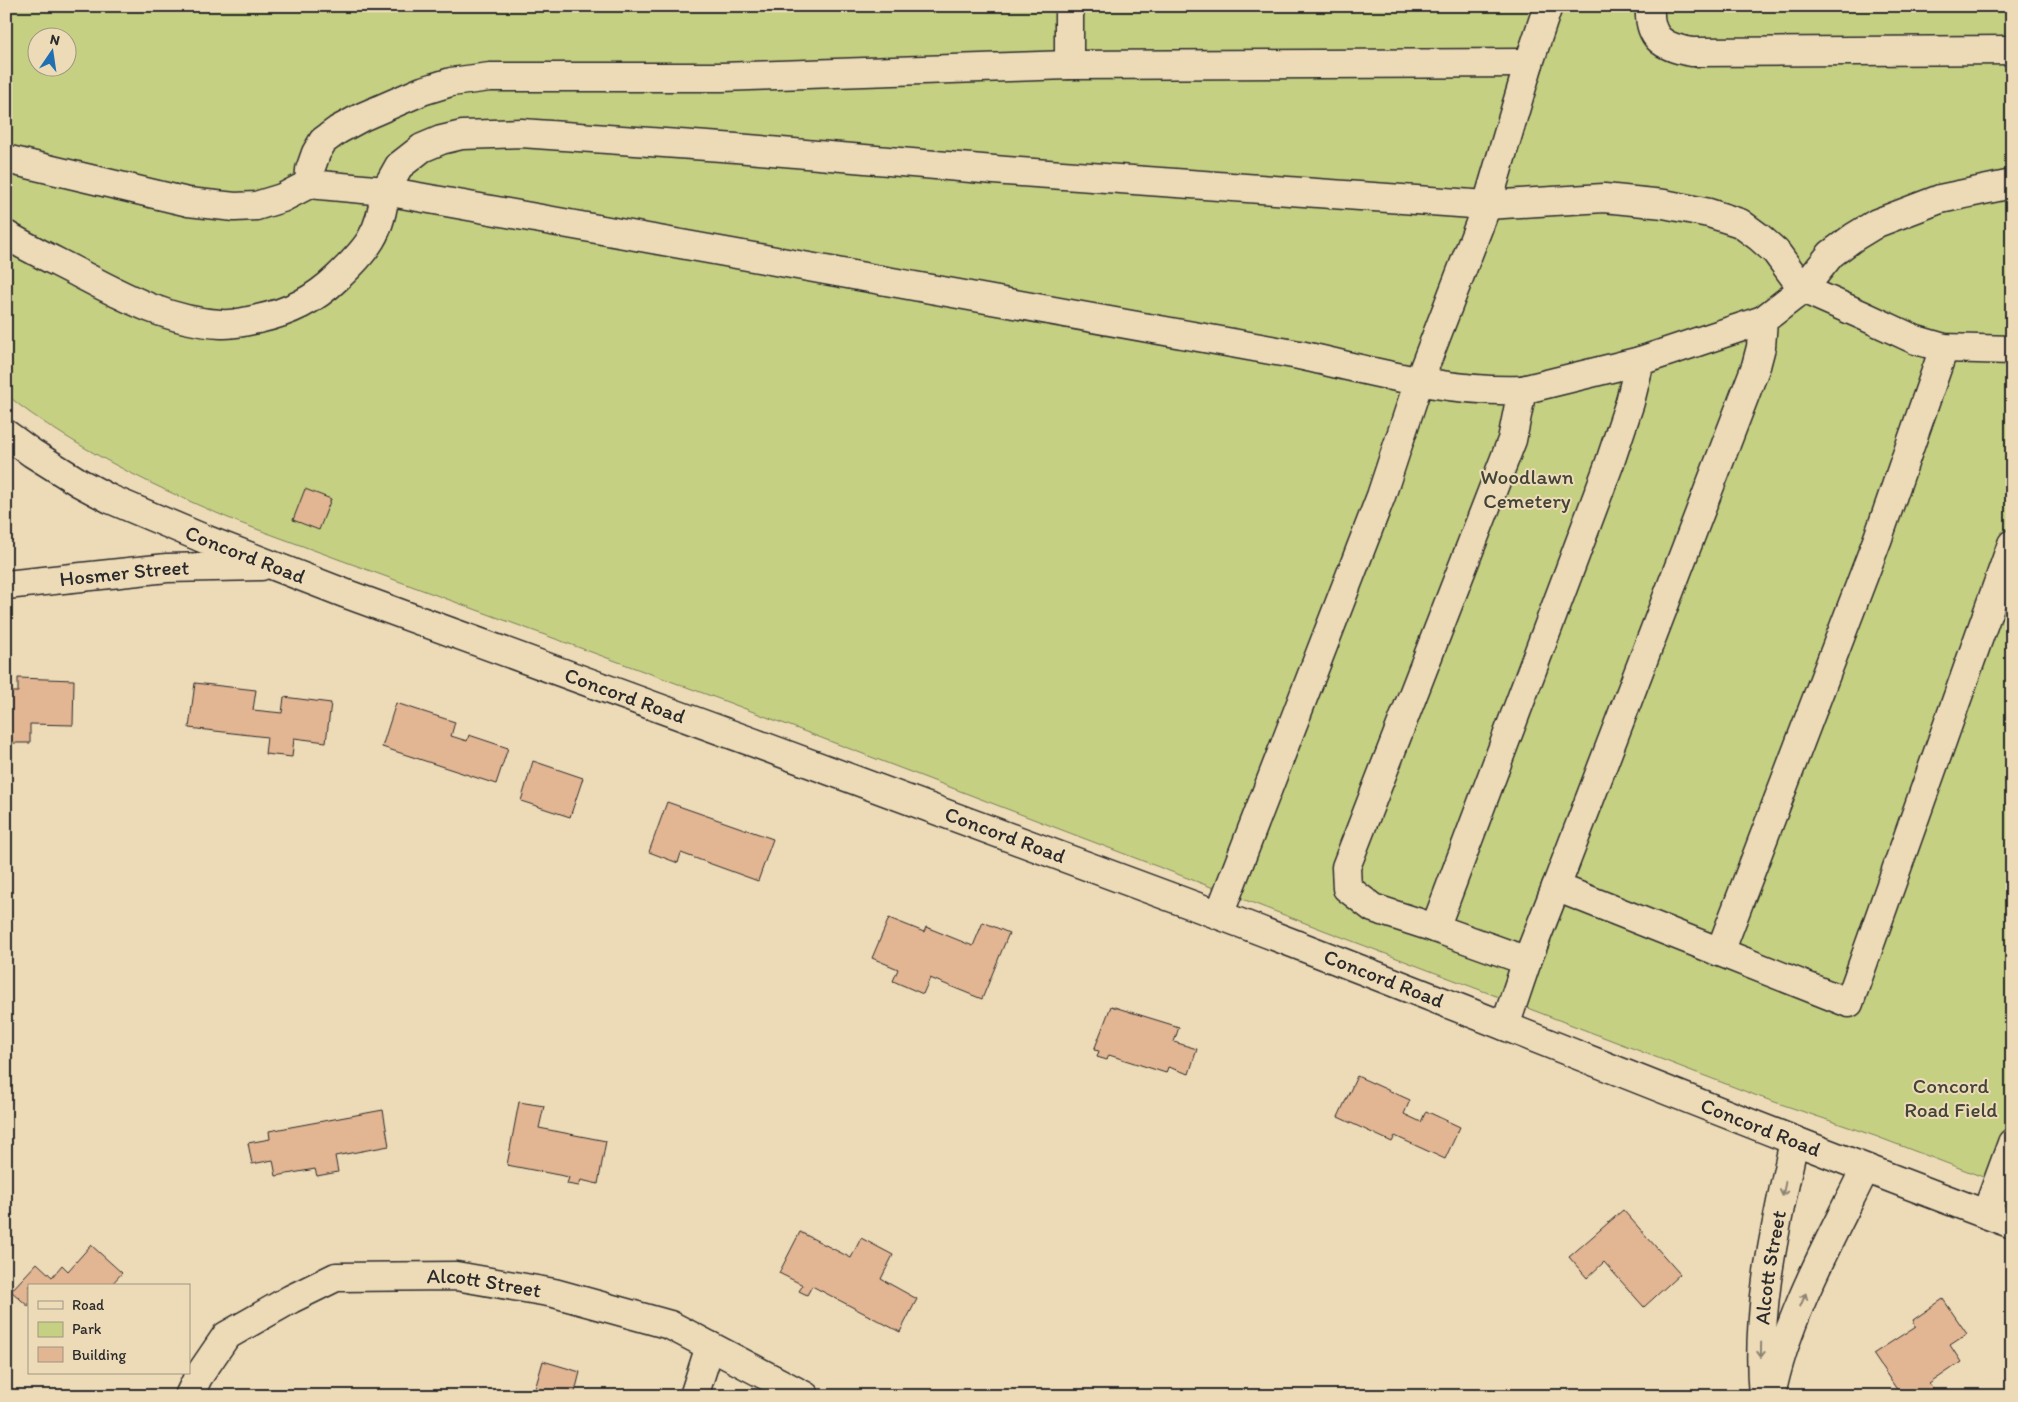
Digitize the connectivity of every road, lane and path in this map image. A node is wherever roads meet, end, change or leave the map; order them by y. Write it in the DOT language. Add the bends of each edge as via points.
graph roads {
  1 [pos="1071,6"];
  2 [pos="1548,6"];
  3 [pos="1650,6"];
  4 [pos="2012,50"];
  5 [pos="1529,63"];
  6 [pos="1069,65"];
  7 [pos="6,159"];
  8 [pos="309,184"];
  9 [pos="2012,184"];
  10 [pos="385,191"];
  11 [pos="1487,205"];
  12 [pos="6,235"];
  13 [pos="1804,289"];
  14 [pos="1763,320"];
  15 [pos="1944,348"];
  16 [pos="2012,350"];
  17 [pos="1640,361"];
  18 [pos="1419,382"];
  19 [pos="1522,390"];
  20 [pos="6,434"];
  21 [pos="2012,544"];
  22 [pos="272,565"];
  23 [pos="6,585"];
  24 [pos="1556,887"];
  25 [pos="1219,915"];
  26 [pos="1435,928"];
  27 [pos="1720,952"];
  28 [pos="1527,962"];
  29 [pos="1504,1026"];
  30 [pos="1794,1141"];
  31 [pos="2012,1143"];
  32 [pos="1865,1169"];
  33 [pos="1986,1214"];
  34 [pos="2012,1224"];
  35 [pos="710,1346"];
  36 [pos="189,1396"];
  37 [pos="694,1396"];
  38 [pos="805,1396"];
  39 [pos="1763,1396"];
  40 [pos="1771,1396"];
  1 -- 6 [label="street"];
  2 -- 5 [label="street"];
  3 -- 4 [label="street" via="1651,27 1660,40 1677,50 1692,52"];
  5 -- 6 [label="street"];
  5 -- 11 [label="street"];
  6 -- 8 [label="street" via="722,78 490,77 451,82 392,103 338,130 324,141 316,153"];
  7 -- 8 [label="street" via="188,202 220,205 256,206 282,198"];
  8 -- 10 [label="street"];
  9 -- 13 [label="street" via="1940,199 1877,223 1831,254"];
  10 -- 11 [label="street" via="399,166 422,148 462,135 521,133"];
  10 -- 12 [label="street" via="383,210 372,238 359,257 324,290 284,313 223,325 185,320 159,312"];
  10 -- 18 [label="street" via="1280,352"];
  11 -- 13 [label="street" via="1604,198 1664,204 1709,213 1740,223 1760,237"];
  11 -- 18 [label="street"];
  13 -- 14 [label="street"];
  13 -- 15 [label="street" via="1916,340"];
  14 -- 17 [label="street"];
  14 -- 24 [label="street" via="1756,366"];
  15 -- 16 [label="street"];
  15 -- 27 [label="street" via="1878,538"];
  17 -- 19 [label="street"];
  17 -- 26 [label="street" via="1609,465"];
  18 -- 19 [label="street" via="1496,391"];
  18 -- 25 [label="street" via="1381,496"];
  19 -- 26 [label="street" via="1512,440 1346,867 1347,888 1373,908"];
  20 -- 22 [label="street, Concord Road" via="110,499"];
  21 -- 27 [label="street" via="1849,1003"];
  22 -- 23 [label="street, Hosmer Street" via="167,568"];
  22 -- 25 [label="street, Concord Road"];
  24 -- 27 [label="street"];
  24 -- 28 [label="street"];
  25 -- 29 [label="street, Concord Road"];
  26 -- 28 [label="street"];
  28 -- 29 [label="street"];
  29 -- 30 [label="street, Concord Road"];
  30 -- 32 [label="street, Concord Road"];
  30 -- 39 [label="street, Alcott Street, one-way" via="1766,1282 1761,1342"];
  31 -- 33 [label="street"];
  32 -- 33 [label="street, Concord Road"];
  40 -- 32 [label="street, Alcott Street, one-way" via="1792,1326"];
  33 -- 34 [label="street, Concord Road"];
  35 -- 36 [label="street, Alcott Street" via="670,1325 554,1292 456,1276 336,1277 290,1298 226,1336"];
  35 -- 37 [label="street"];
  35 -- 38 [label="street, Alcott Street"];
}
